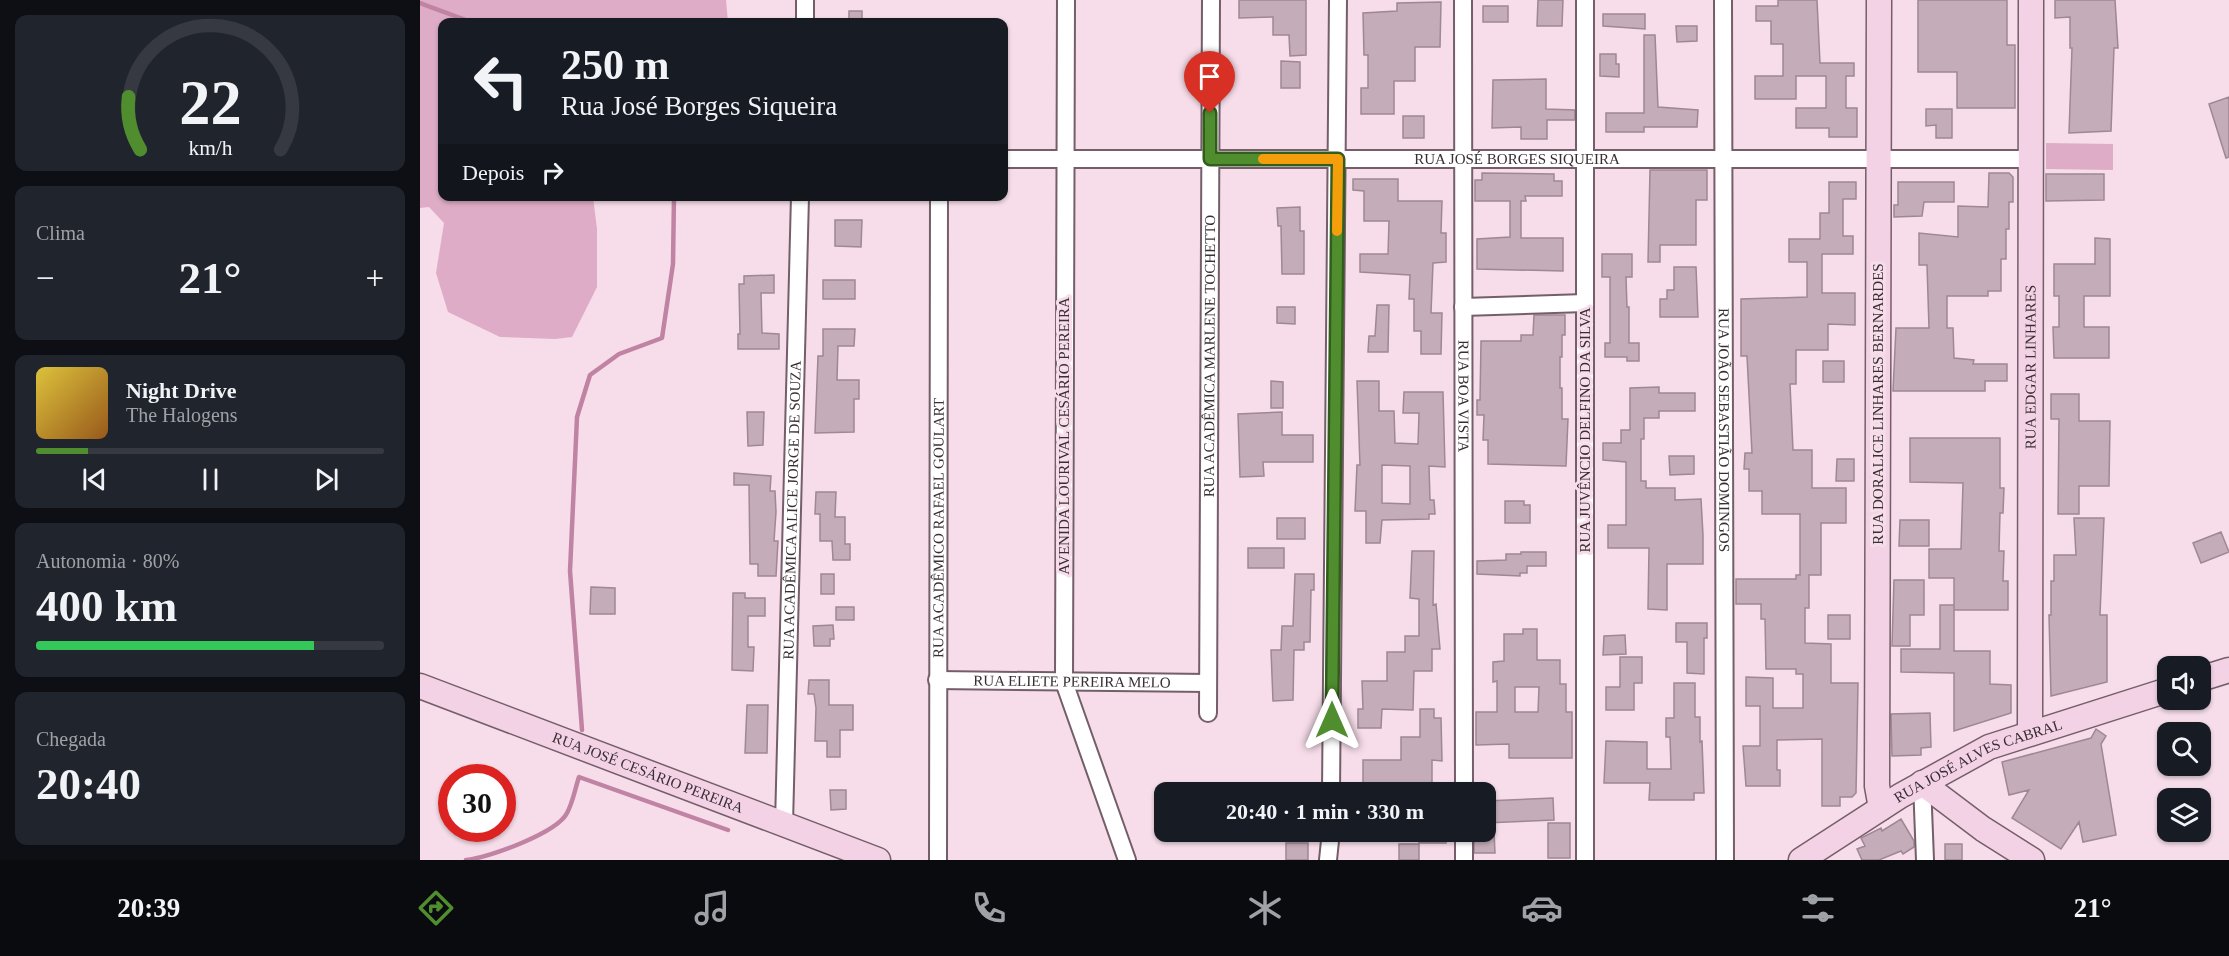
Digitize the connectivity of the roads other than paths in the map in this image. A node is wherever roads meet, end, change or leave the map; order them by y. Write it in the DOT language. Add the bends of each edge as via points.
graph roads {
  1 [pos="805,0"];
  2 [pos="1066,0"];
  3 [pos="1211,0"];
  4 [pos="1338,0"];
  5 [pos="1462,0"];
  6 [pos="1585,0"];
  7 [pos="1723,0"];
  8 [pos="1879,0"];
  9 [pos="2031,0"];
  10 [pos="805,18"];
  11 [pos="1879,158"];
  12 [pos="1008,159"];
  13 [pos="1065,159"];
  14 [pos="1210,159"];
  15 [pos="1338,159"];
  16 [pos="1463,159"];
  17 [pos="1585,159"];
  18 [pos="1723,159"];
  19 [pos="2030,159"];
  20 [pos="800,201"];
  21 [pos="939,201"];
  22 [pos="1585,303"];
  23 [pos="1463,307"];
  24 [pos="2229,670"];
  25 [pos="2211,676"];
  26 [pos="937,680"];
  27 [pos="1064,681"];
  28 [pos="1208,683"];
  29 [pos="420,686"];
  30 [pos="2157,693"];
  31 [pos="1208,713"];
  32 [pos="2030,733"];
  33 [pos="1331,782"];
  34 [pos="1464,782"];
  35 [pos="1922,783"];
  36 [pos="1881,808"];
  37 [pos="784,824"];
  38 [pos="1330,842"];
  39 [pos="1464,842"];
  40 [pos="878,860"];
  41 [pos="938,860"];
  42 [pos="1127,860"];
  43 [pos="1328,860"];
  44 [pos="1464,860"];
  45 [pos="1586,860"];
  46 [pos="1725,860"];
  47 [pos="1801,860"];
  48 [pos="1925,860"];
  49 [pos="2032,860"];
  1 -- 10 [label="street"];
  2 -- 13 [label="street, AVENIDA LOURIVAL CESÁRIO PEREIRA"];
  3 -- 14 [label="street, RUA ACADÊMICA MARLENE TOCHETTO"];
  4 -- 15 [label="street"];
  5 -- 16 [label="street, RUA BOA VISTA"];
  6 -- 17 [label="street, RUA JUVÊNCIO DELFINO DA SILVA"];
  7 -- 18 [label="street, RUA JOÃO SEBASTIÃO DOMINGOS"];
  8 -- 11 [label="street, RUA DORALICE LINHARES BERNARDES"];
  9 -- 19 [label="street, RUA EDGAR LINHARES"];
  11 -- 18 [label="street, RUA JOSÉ BORGES SIQUEIRA"];
  11 -- 19 [label="street, RUA JOSÉ BORGES SIQUEIRA"];
  11 -- 36 [label="street, RUA DORALICE LINHARES BERNARDES" via="1877,786"];
  12 -- 13 [label="street, RUA JOSÉ BORGES SIQUEIRA"];
  13 -- 14 [label="street, RUA JOSÉ BORGES SIQUEIRA"];
  13 -- 27 [label="street, AVENIDA LOURIVAL CESÁRIO PEREIRA"];
  14 -- 15 [label="street, RUA JOSÉ BORGES SIQUEIRA"];
  14 -- 28 [label="street, RUA ACADÊMICA MARLENE TOCHETTO"];
  15 -- 16 [label="street, RUA JOSÉ BORGES SIQUEIRA"];
  15 -- 33 [label="street"];
  16 -- 17 [label="street, RUA JOSÉ BORGES SIQUEIRA"];
  16 -- 23 [label="street, RUA BOA VISTA"];
  17 -- 18 [label="street, RUA JOSÉ BORGES SIQUEIRA"];
  17 -- 22 [label="street, RUA JUVÊNCIO DELFINO DA SILVA"];
  18 -- 46 [label="street, RUA JOÃO SEBASTIÃO DOMINGOS"];
  19 -- 32 [label="street, RUA EDGAR LINHARES"];
  20 -- 37 [label="street, RUA ACADÊMICA ALICE JORGE DE SOUZA"];
  21 -- 26 [label="street, RUA ACADÊMICO RAFAEL GOULART"];
  22 -- 23 [label="street"];
  22 -- 45 [label="street, RUA JUVÊNCIO DELFINO DA SILVA"];
  23 -- 34 [label="street, RUA BOA VISTA"];
  24 -- 25 [label="street"];
  26 -- 27 [label="street, RUA ELIETE PEREIRA MELO"];
  26 -- 41 [label="street, RUA ACADÊMICO RAFAEL GOULART"];
  27 -- 28 [label="street, RUA ELIETE PEREIRA MELO"];
  27 -- 42 [label="street, AVENIDA LOURIVAL CESÁRIO PEREIRA"];
  28 -- 31 [label="street, RUA ACADÊMICA MARLENE TOCHETTO"];
  29 -- 37 [label="street, RUA JOSÉ CESÁRIO PEREIRA"];
  30 -- 32 [label="street, RUA JOSÉ ALVES CABRAL"];
  32 -- 35 [label="street, RUA JOSÉ ALVES CABRAL" via="1989,747"];
  35 -- 36 [label="street, RUA JOSÉ ALVES CABRAL"];
  35 -- 48 [label="street"];
  35 -- 49 [label="street"];
  36 -- 47 [label="street, RUA JOSÉ ALVES CABRAL"];
  37 -- 40 [label="street, RUA JOSÉ CESÁRIO PEREIRA"];
  38 -- 43 [label="street"];
  39 -- 44 [label="street"];
}
